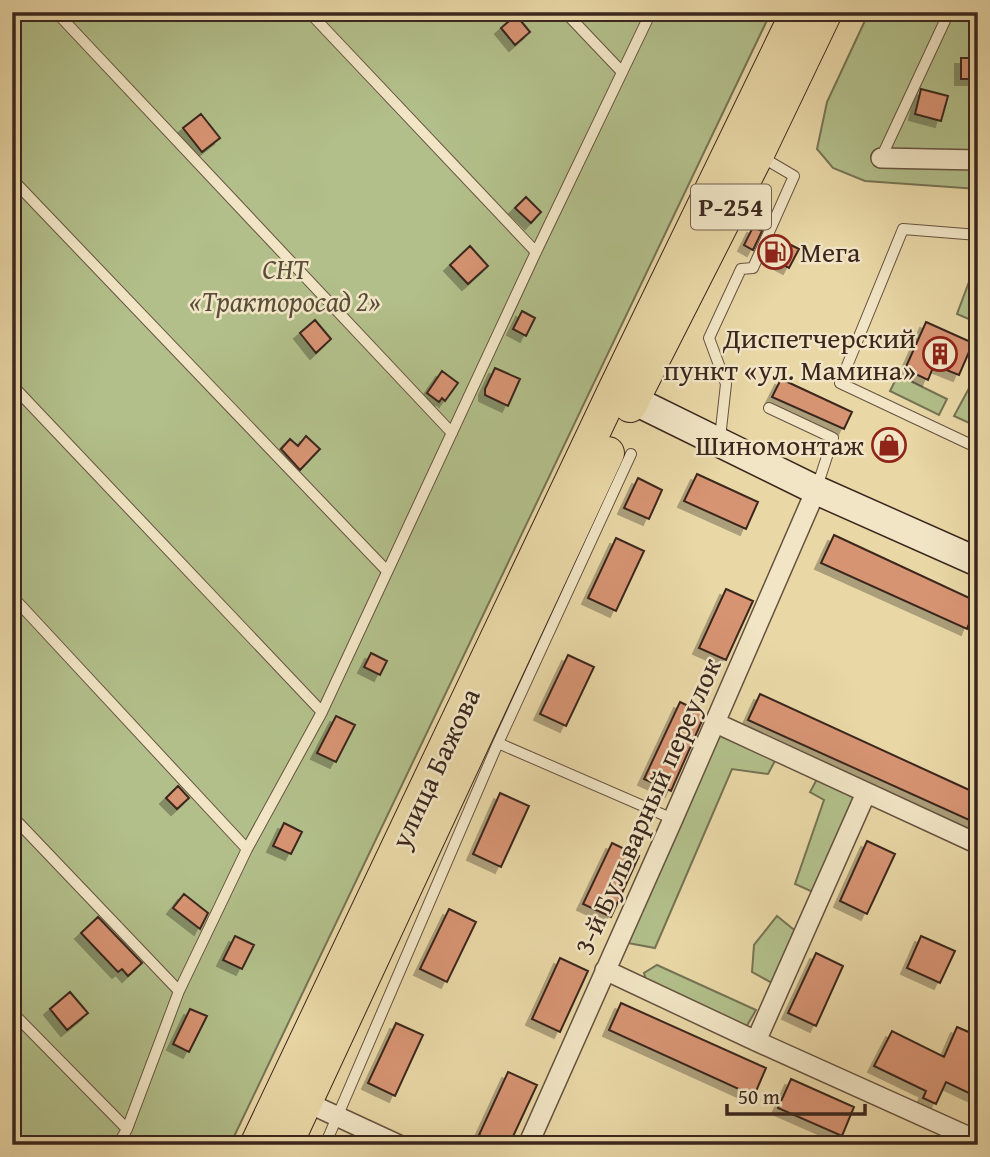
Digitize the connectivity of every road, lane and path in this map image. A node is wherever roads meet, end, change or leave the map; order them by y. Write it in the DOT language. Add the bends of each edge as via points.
graph roads {
  1 [pos="56,12"];
  2 [pos="309,12"];
  3 [pos="565,12"];
  4 [pos="651,12"];
  5 [pos="797,12"];
  6 [pos="826,12"];
  7 [pos="948,12"];
  8 [pos="622,72"];
  9 [pos="758,154"];
  10 [pos="881,158"];
  11 [pos="978,160"];
  12 [pos="12,179"];
  13 [pos="978,235"];
  14 [pos="536,253"];
  15 [pos="12,385"];
  16 [pos="623,395"];
  17 [pos="769,408"];
  18 [pos="452,433"];
  19 [pos="719,442"];
  20 [pos="978,448"];
  21 [pos="631,454"];
  22 [pos="816,490"];
  23 [pos="978,562"];
  24 [pos="387,571"];
  25 [pos="12,596"];
  26 [pos="322,712"];
  27 [pos="716,723"];
  28 [pos="498,743"];
  29 [pos="866,793"];
  30 [pos="12,816"];
  31 [pos="673,819"];
  32 [pos="978,844"];
  33 [pos="247,849"];
  34 [pos="605,970"];
  35 [pos="179,991"];
  36 [pos="12,1012"];
  37 [pos="756,1041"];
  38 [pos="306,1102"];
  39 [pos="338,1117"];
  40 [pos="127,1129"];
  41 [pos="978,1141"];
  42 [pos="118,1145"];
  43 [pos="256,1145"];
  44 [pos="286,1145"];
  45 [pos="325,1145"];
  46 [pos="399,1145"];
  47 [pos="528,1145"];
  1 -- 18 [label="lane"];
  2 -- 14 [label="lane"];
  3 -- 8 [label="lane"];
  4 -- 8 [label="lane"];
  5 -- 16 [label="main road, Р-254"];
  6 -- 9 [label="main road, Р-254"];
  7 -- 10 [label="lane"];
  8 -- 14 [label="lane"];
  9 -- 16 [label="main road, Р-254"];
  9 -- 19 [label="lane" via="794,176 753,268 741,269 709,338 726,384"];
  10 -- 11 [label="street"];
  12 -- 24 [label="lane"];
  13 -- 20 [label="lane" via="903,229 840,383"];
  14 -- 18 [label="lane"];
  15 -- 26 [label="lane"];
  16 -- 19 [label="main road"];
  16 -- 38 [label="main road, улица Бажова"];
  16 -- 43 [label="main road, улица Бажова"];
  17 -- 22 [label="lane" via="833,438"];
  18 -- 24 [label="lane"];
  19 -- 22 [label="main road"];
  21 -- 28 [label="lane"];
  22 -- 23 [label="main road"];
  22 -- 27 [label="street, 3-й Бульварный переулок"];
  24 -- 26 [label="lane"];
  25 -- 33 [label="lane"];
  26 -- 33 [label="lane"];
  27 -- 29 [label="street"];
  27 -- 31 [label="street, 3-й Бульварный переулок"];
  28 -- 31 [label="lane"];
  28 -- 39 [label="lane"];
  29 -- 32 [label="street"];
  29 -- 37 [label="street"];
  30 -- 35 [label="lane"];
  31 -- 34 [label="street, 3-й Бульварный переулок"];
  33 -- 35 [label="lane"];
  34 -- 37 [label="street"];
  34 -- 47 [label="street, 3-й Бульварный переулок"];
  35 -- 40 [label="lane"];
  36 -- 40 [label="lane"];
  37 -- 41 [label="street"];
  38 -- 39 [label="street"];
  38 -- 44 [label="main road, улица Бажова"];
  39 -- 45 [label="lane"];
  39 -- 46 [label="street"];
  40 -- 42 [label="lane"];
}
